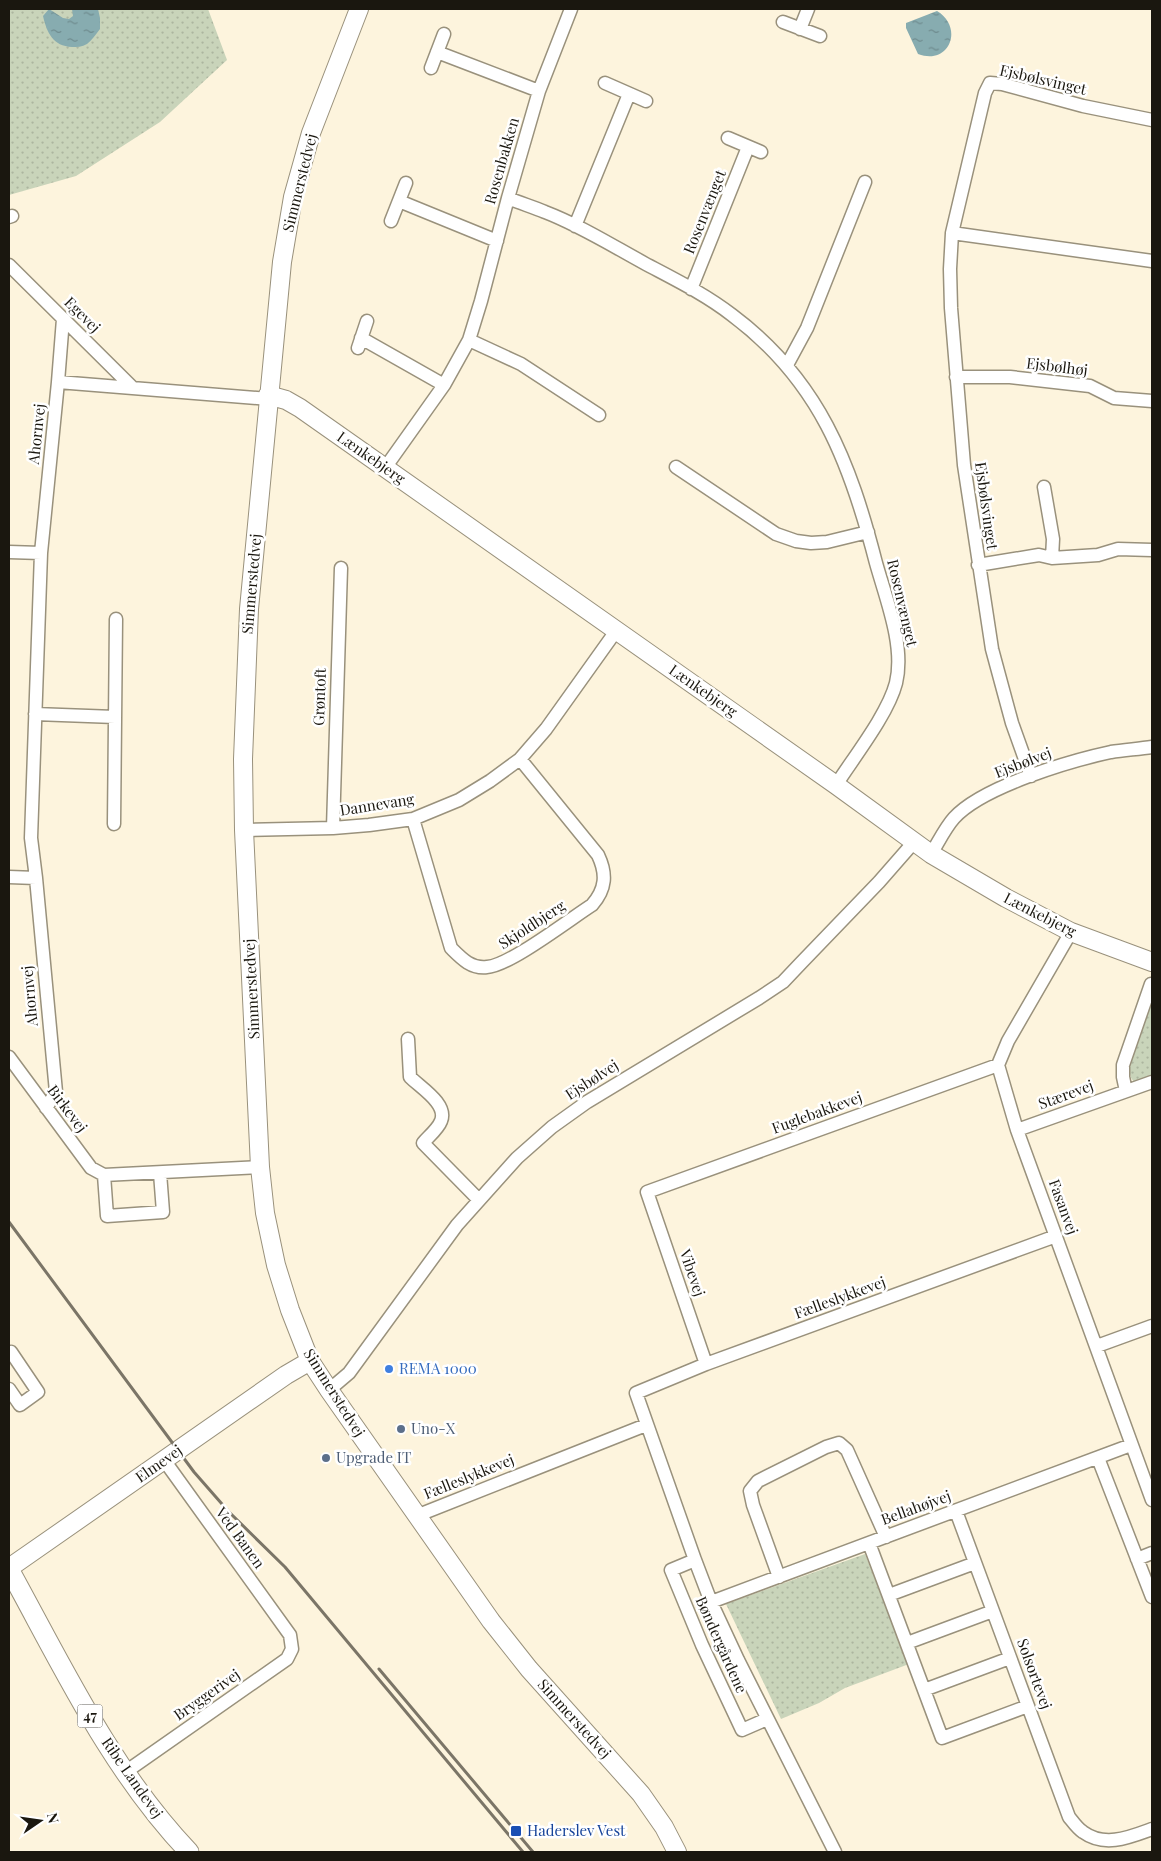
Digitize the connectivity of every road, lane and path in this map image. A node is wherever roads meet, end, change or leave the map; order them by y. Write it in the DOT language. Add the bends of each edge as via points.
graph roads {
  1 [pos="359,9"];
  2 [pos="570,9"];
  3 [pos="808,9"];
  4 [pos="783,22"];
  5 [pos="800,28"];
  6 [pos="444,34"];
  7 [pos="820,36"];
  8 [pos="437,52"];
  9 [pos="431,68"];
  10 [pos="605,83"];
  11 [pos="539,91"];
  12 [pos="629,94"];
  13 [pos="646,101"];
  14 [pos="1152,120"];
  15 [pos="728,138"];
  16 [pos="865,182"];
  17 [pos="406,183"];
  18 [pos="508,198"];
  19 [pos="399,201"];
  20 [pos="391,221"];
  21 [pos="575,226"];
  22 [pos="952,234"];
  23 [pos="496,241"];
  24 [pos="1152,261"];
  25 [pos="9,265"];
  26 [pos="691,288"];
  27 [pos="63,319"];
  28 [pos="367,321"];
  29 [pos="469,340"];
  30 [pos="786,365"];
  31 [pos="956,377"];
  32 [pos="58,382"];
  33 [pos="444,385"];
  34 [pos="132,388"];
  35 [pos="268,397"];
  36 [pos="1152,401"];
  37 [pos="600,415"];
  38 [pos="676,466"];
  39 [pos="385,468"];
  40 [pos="1044,487"];
  41 [pos="868,532"];
  42 [pos="1152,550"];
  43 [pos="9,552"];
  44 [pos="41,553"];
  45 [pos="1052,558"];
  46 [pos="978,565"];
  47 [pos="341,568"];
  48 [pos="116,619"];
  49 [pos="616,631"];
  50 [pos="35,714"];
  51 [pos="115,717"];
  52 [pos="1152,747"];
  53 [pos="520,759"];
  54 [pos="1032,776"];
  55 [pos="836,785"];
  56 [pos="413,819"];
  57 [pos="114,824"];
  58 [pos="333,828"];
  59 [pos="244,830"];
  60 [pos="914,842"];
  61 [pos="931,854"];
  62 [pos="9,877"];
  63 [pos="36,878"];
  64 [pos="1071,932"];
  65 [pos="1152,962"];
  66 [pos="1151,984"];
  67 [pos="408,1039"];
  68 [pos="9,1057"];
  69 [pos="998,1065"];
  70 [pos="1152,1082"];
  71 [pos="1126,1091"];
  72 [pos="46,1108"];
  73 [pos="1017,1130"];
  74 [pos="260,1167"];
  75 [pos="160,1173"];
  76 [pos="104,1175"];
  77 [pos="647,1192"];
  78 [pos="479,1200"];
  79 [pos="1056,1236"];
  80 [pos="1152,1326"];
  81 [pos="1097,1346"];
  82 [pos="9,1353"];
  83 [pos="310,1361"];
  84 [pos="706,1364"];
  85 [pos="9,1389"];
  86 [pos="329,1390"];
  87 [pos="636,1393"];
  88 [pos="646,1425"];
  89 [pos="1131,1445"];
  90 [pos="1098,1458"];
  91 [pos="164,1460"];
  92 [pos="1152,1500"];
  93 [pos="956,1511"];
  94 [pos="416,1516"];
  95 [pos="886,1536"];
  96 [pos="869,1543"];
  97 [pos="1152,1553"];
  98 [pos="1137,1559"];
  99 [pos="695,1560"];
  100 [pos="975,1563"];
  101 [pos="9,1568"];
  102 [pos="779,1577"];
  103 [pos="889,1595"];
  104 [pos="1152,1597"];
  105 [pos="711,1602"];
  106 [pos="993,1611"];
  107 [pos="290,1636"];
  108 [pos="907,1643"];
  109 [pos="1010,1658"];
  110 [pos="924,1690"];
  111 [pos="1028,1706"];
  112 [pos="767,1719"];
  113 [pos="124,1773"];
  114 [pos="1152,1829"];
  115 [pos="189,1852"];
  116 [pos="678,1852"];
  117 [pos="835,1852"];
  1 -- 35 [label="street, Simmerstedvej" via="311,133 293,197 282,262"];
  2 -- 11 [label="street, Rosenbakken"];
  3 -- 5 [label="street"];
  4 -- 5 [label="street"];
  5 -- 7 [label="street"];
  6 -- 8 [label="street"];
  8 -- 9 [label="street"];
  8 -- 11 [label="street"];
  10 -- 12 [label="street"];
  11 -- 18 [label="street, Rosenbakken"];
  12 -- 13 [label="street"];
  12 -- 21 [label="street"];
  14 -- 22 [label="street, Ejsbølsvinget" via="990,83"];
  15 -- 26 [label="street, Rosenvænget" via="755,149"];
  16 -- 30 [label="street" via="807,328"];
  17 -- 19 [label="street"];
  18 -- 21 [label="street, Rosenvænget"];
  18 -- 23 [label="street, Rosenbakken"];
  19 -- 20 [label="street"];
  19 -- 23 [label="street"];
  21 -- 26 [label="street, Rosenvænget"];
  22 -- 24 [label="street"];
  22 -- 31 [label="street, Ejsbølsvinget" via="950,269"];
  23 -- 29 [label="street, Rosenbakken"];
  25 -- 27 [label="street, Egevej"];
  26 -- 30 [label="street, Rosenvænget" via="759,336"];
  27 -- 32 [label="street, Ahornvej"];
  27 -- 34 [label="street, Egevej"];
  28 -- 33 [label="street" via="359,343"];
  29 -- 33 [label="street, Rosenbakken"];
  29 -- 37 [label="street" via="521,364"];
  30 -- 41 [label="street, Rosenvænget" via="813,400 833,435 850,473"];
  31 -- 36 [label="street, Ejsbølhøj" via="1010,378 1090,386 1114,398"];
  31 -- 46 [label="street, Ejsbølsvinget"];
  32 -- 34 [label="street"];
  32 -- 44 [label="street, Ahornvej"];
  33 -- 39 [label="street, Rosenbakken"];
  34 -- 35 [label="street"];
  35 -- 39 [label="street, Lænkebjerg" via="286,400 300,408"];
  35 -- 59 [label="street, Simmerstedvej" via="249,609 243,759"];
  38 -- 41 [label="street" via="776,534 796,541 827,542"];
  39 -- 49 [label="street, Lænkebjerg"];
  40 -- 45 [label="street" via="1053,539"];
  41 -- 55 [label="street, Rosenvænget" via="897,640 896,683 884,711"];
  42 -- 45 [label="street" via="1118,549 1098,555"];
  43 -- 44 [label="street"];
  44 -- 50 [label="street, Ahornvej"];
  45 -- 46 [label="street" via="1039,555"];
  46 -- 54 [label="street, Ejsbølsvinget" via="992,649 1012,723"];
  47 -- 58 [label="street, Grøntoft"];
  48 -- 51 [label="street"];
  49 -- 53 [label="street, Dannevang" via="546,729"];
  49 -- 55 [label="street, Lænkebjerg"];
  50 -- 51 [label="street"];
  50 -- 63 [label="street, Ahornvej" via="30,838"];
  51 -- 57 [label="street"];
  52 -- 54 [label="street, Ejsbølvej" via="1110,753"];
  53 -- 56 [label="street, Dannevang" via="459,800"];
  53 -- 56 [label="street, Skjoldbjerg" via="598,855 603,865 604,880 592,904 504,963 486,968 473,966 451,948"];
  54 -- 61 [label="street, Ejsbølvej" via="977,800 953,819"];
  55 -- 60 [label="street, Lænkebjerg"];
  56 -- 58 [label="street, Dannevang"];
  58 -- 59 [label="street, Dannevang"];
  59 -- 74 [label="street, Simmerstedvej"];
  60 -- 61 [label="street, Lænkebjerg"];
  60 -- 78 [label="street, Ejsbølvej" via="782,982 552,1127 517,1158"];
  61 -- 64 [label="street, Lænkebjerg"];
  62 -- 63 [label="street"];
  63 -- 72 [label="street, Ahornvej" via="56,1092"];
  64 -- 65 [label="street, Lænkebjerg"];
  64 -- 69 [label="street" via="1008,1041"];
  66 -- 71 [label="street" via="1123,1064"];
  67 -- 78 [label="street" via="410,1077 438,1103 442,1111 441,1122 423,1144"];
  68 -- 72 [label="street, Birkevej"];
  69 -- 73 [label="street, Fasanvej"];
  69 -- 77 [label="street, Fuglebakkevej"];
  70 -- 71 [label="street, Stærevej"];
  71 -- 73 [label="street, Stærevej"];
  72 -- 76 [label="street, Birkevej" via="91,1168"];
  73 -- 79 [label="street, Fasanvej"];
  74 -- 75 [label="street"];
  74 -- 83 [label="street, Simmerstedvej" via="265,1214 276,1265"];
  75 -- 76 [label="street"];
  75 -- 76 [label="street" via="163,1212 107,1216"];
  77 -- 84 [label="street, Vibevej"];
  78 -- 86 [label="street, Ejsbølvej" via="457,1225 349,1373"];
  79 -- 81 [label="street, Fasanvej"];
  79 -- 84 [label="street, Fælleslykkevej"];
  80 -- 81 [label="street"];
  81 -- 89 [label="street, Fasanvej"];
  82 -- 85 [label="street" via="38,1392 20,1405"];
  83 -- 86 [label="street, Simmerstedvej"];
  83 -- 91 [label="street, Elmevej"];
  84 -- 87 [label="street, Fælleslykkevej"];
  86 -- 94 [label="street, Simmerstedvej"];
  87 -- 88 [label="street, Bøndergårdene"];
  88 -- 94 [label="street, Fælleslykkevej"];
  88 -- 99 [label="street, Bøndergårdene"];
  89 -- 90 [label="street, Bellahøjvej"];
  89 -- 92 [label="street, Fasanvej"];
  90 -- 93 [label="street, Bellahøjvej"];
  90 -- 98 [label="street"];
  91 -- 101 [label="street, Elmevej"];
  91 -- 107 [label="street, Ved Banen"];
  93 -- 95 [label="street, Bellahøjvej"];
  93 -- 100 [label="street, Solsortevej"];
  94 -- 116 [label="street, Simmerstedvej" via="490,1621 641,1794"];
  95 -- 96 [label="street, Bellahøjvej"];
  95 -- 102 [label="street" via="847,1450 839,1443 826,1447 758,1481 750,1491"];
  96 -- 102 [label="street, Bellahøjvej"];
  96 -- 103 [label="street"];
  97 -- 98 [label="street"];
  98 -- 104 [label="street"];
  99 -- 105 [label="street, Bøndergårdene"];
  99 -- 112 [label="street, Bøndergårdene" via="670,1570 706,1652 742,1730"];
  100 -- 103 [label="street"];
  100 -- 106 [label="street, Solsortevej"];
  101 -- 113 [label="main road, Ribe Landevej / 47"];
  102 -- 105 [label="street, Bellahøjvej"];
  103 -- 108 [label="street"];
  105 -- 112 [label="street, Bøndergårdene"];
  106 -- 108 [label="street"];
  106 -- 109 [label="street, Solsortevej"];
  107 -- 113 [label="street, Bryggerivej" via="292,1649 287,1659"];
  108 -- 110 [label="street"];
  109 -- 110 [label="street"];
  109 -- 111 [label="street, Solsortevej"];
  110 -- 111 [label="street" via="942,1738"];
  111 -- 114 [label="street, Solsortevej" via="1069,1817 1082,1832 1109,1841 1123,1840"];
  112 -- 117 [label="street, Bøndergårdene"];
  113 -- 115 [label="main road, Ribe Landevej / 47"];
}
